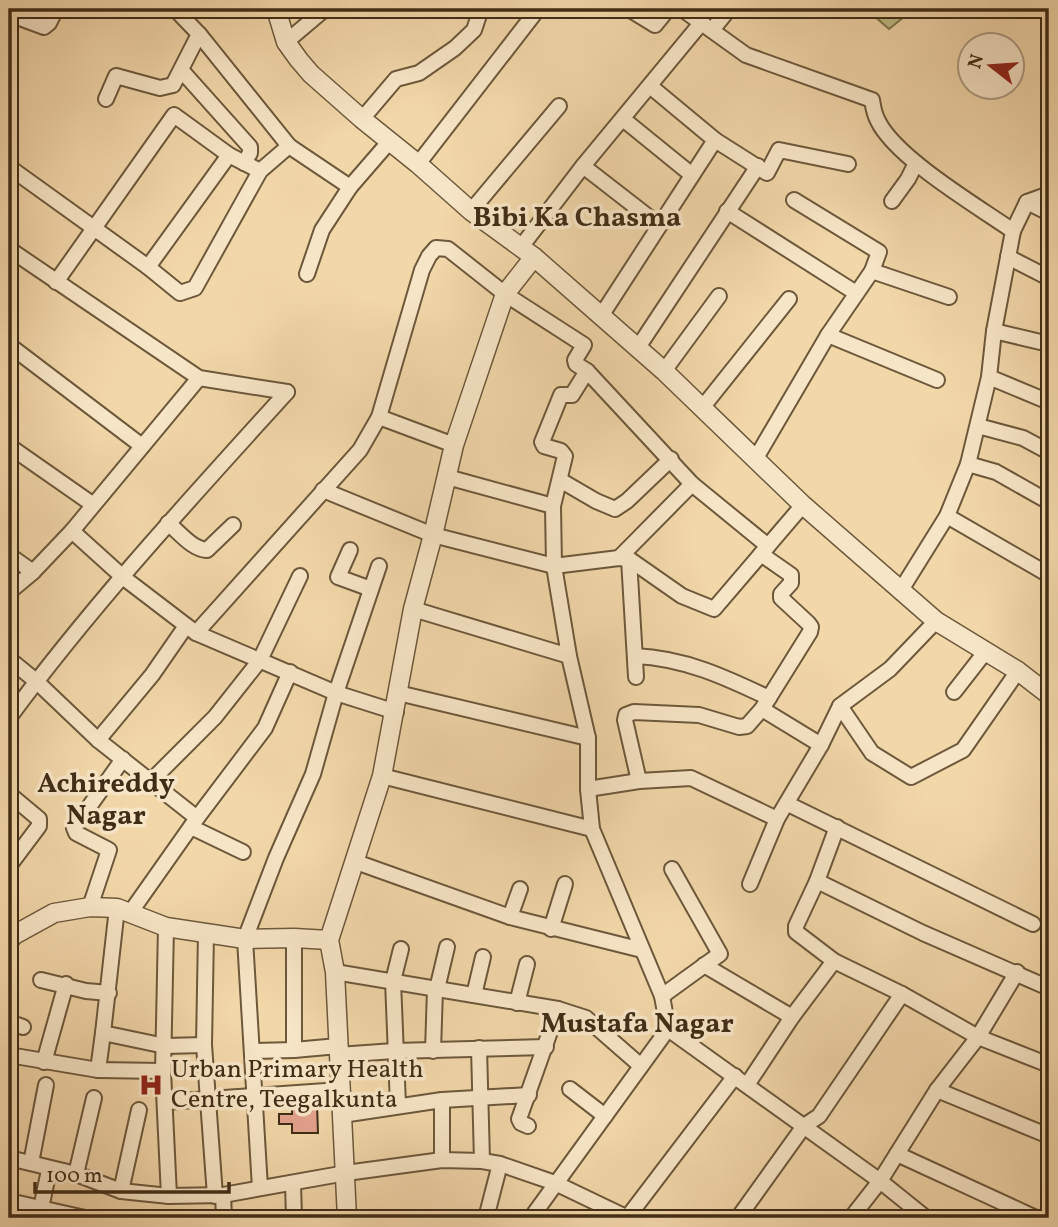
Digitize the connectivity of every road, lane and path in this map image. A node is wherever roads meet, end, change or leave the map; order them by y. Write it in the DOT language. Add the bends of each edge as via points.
graph roads {
  1 [pos="56,9"];
  2 [pos="175,9"];
  3 [pos="276,9"];
  4 [pos="325,9"];
  5 [pos="481,9"];
  6 [pos="538,9"];
  7 [pos="629,9"];
  8 [pos="668,9"];
  9 [pos="682,9"];
  10 [pos="729,9"];
  11 [pos="11,20"];
  12 [pos="707,26"];
  13 [pos="199,34"];
  14 [pos="286,42"];
  15 [pos="183,71"];
  16 [pos="650,86"];
  17 [pos="106,99"];
  18 [pos="559,106"];
  19 [pos="362,119"];
  20 [pos="623,119"];
  21 [pos="715,140"];
  22 [pos="389,142"];
  23 [pos="289,146"];
  24 [pos="229,155"];
  25 [pos="244,163"];
  26 [pos="916,163"];
  27 [pos="418,164"];
  28 [pos="848,164"];
  29 [pos="583,166"];
  30 [pos="758,166"];
  31 [pos="9,167"];
  32 [pos="260,171"];
  33 [pos="692,175"];
  34 [pos="350,187"];
  35 [pos="1049,192"];
  36 [pos="794,200"];
  37 [pos="892,201"];
  38 [pos="1027,202"];
  39 [pos="471,211"];
  40 [pos="727,211"];
  41 [pos="1049,213"];
  42 [pos="659,225"];
  43 [pos="93,229"];
  44 [pos="1013,231"];
  45 [pos="9,249"];
  46 [pos="528,252"];
  47 [pos="1008,257"];
  48 [pos="148,267"];
  49 [pos="872,271"];
  50 [pos="307,274"];
  51 [pos="1049,278"];
  52 [pos="56,282"];
  53 [pos="856,293"];
  54 [pos="505,294"];
  55 [pos="719,296"];
  56 [pos="949,297"];
  57 [pos="789,299"];
  58 [pos="601,316"];
  59 [pos="994,331"];
  60 [pos="828,335"];
  61 [pos="1049,344"];
  62 [pos="9,345"];
  63 [pos="637,349"];
  64 [pos="664,371"];
  65 [pos="587,372"];
  66 [pos="199,377"];
  67 [pos="989,377"];
  68 [pos="937,380"];
  69 [pos="1049,402"];
  70 [pos="702,408"];
  71 [pos="379,417"];
  72 [pos="978,426"];
  73 [pos="454,445"];
  74 [pos="9,446"];
  75 [pos="142,446"];
  76 [pos="1049,452"];
  77 [pos="756,458"];
  78 [pos="671,459"];
  79 [pos="968,464"];
  80 [pos="446,477"];
  81 [pos="560,480"];
  82 [pos="692,484"];
  83 [pos="323,490"];
  84 [pos="1049,502"];
  85 [pos="93,504"];
  86 [pos="803,505"];
  87 [pos="553,506"];
  88 [pos="947,516"];
  89 [pos="168,523"];
  90 [pos="233,525"];
  91 [pos="72,531"];
  92 [pos="433,535"];
  93 [pos="350,550"];
  94 [pos="765,550"];
  95 [pos="9,555"];
  96 [pos="624,558"];
  97 [pos="379,566"];
  98 [pos="554,566"];
  99 [pos="33,572"];
  100 [pos="1049,575"];
  101 [pos="300,576"];
  102 [pos="124,578"];
  103 [pos="371,589"];
  104 [pos="901,590"];
  105 [pos="9,592"];
  106 [pos="413,609"];
  107 [pos="936,621"];
  108 [pos="191,630"];
  109 [pos="986,650"];
  110 [pos="569,656"];
  111 [pos="635,656"];
  112 [pos="9,659"];
  113 [pos="260,660"];
  114 [pos="1018,671"];
  115 [pos="290,672"];
  116 [pos="636,677"];
  117 [pos="36,681"];
  118 [pos="954,692"];
  119 [pos="336,693"];
  120 [pos="398,693"];
  121 [pos="1049,695"];
  122 [pos="765,703"];
  123 [pos="841,706"];
  124 [pos="396,712"];
  125 [pos="9,718"];
  126 [pos="588,738"];
  127 [pos="98,740"];
  128 [pos="821,746"];
  129 [pos="123,759"];
  130 [pos="382,776"];
  131 [pos="639,780"];
  132 [pos="151,781"];
  133 [pos="587,789"];
  134 [pos="9,794"];
  135 [pos="788,804"];
  136 [pos="777,819"];
  137 [pos="194,822"];
  138 [pos="837,827"];
  139 [pos="592,829"];
  140 [pos="243,852"];
  141 [pos="356,862"];
  142 [pos="9,866"];
  143 [pos="671,869"];
  144 [pos="817,881"];
  145 [pos="565,884"];
  146 [pos="750,884"];
  147 [pos="520,889"];
  148 [pos="90,907"];
  149 [pos="124,910"];
  150 [pos="510,917"];
  151 [pos="1033,923"];
  152 [pos="166,927"];
  153 [pos="551,929"];
  154 [pos="206,933"];
  155 [pos="10,936"];
  156 [pos="293,938"];
  157 [pos="244,939"];
  158 [pos="328,940"];
  159 [pos="447,947"];
  160 [pos="401,949"];
  161 [pos="642,950"];
  162 [pos="483,957"];
  163 [pos="834,961"];
  164 [pos="527,964"];
  165 [pos="704,965"];
  166 [pos="335,972"];
  167 [pos="1017,972"];
  168 [pos="41,980"];
  169 [pos="393,981"];
  170 [pos="66,984"];
  171 [pos="1049,988"];
  172 [pos="436,989"];
  173 [pos="109,993"];
  174 [pos="902,994"];
  175 [pos="474,995"];
  176 [pos="662,996"];
  177 [pos="517,1003"];
  178 [pos="558,1009"];
  179 [pos="792,1017"];
  180 [pos="668,1029"];
  181 [pos="103,1033"];
  182 [pos="978,1037"];
  183 [pos="204,1045"];
  184 [pos="165,1046"];
  185 [pos="545,1047"];
  186 [pos="479,1048"];
  187 [pos="293,1050"];
  188 [pos="251,1051"];
  189 [pos="338,1051"];
  190 [pos="394,1051"];
  191 [pos="432,1051"];
  192 [pos="9,1055"];
  193 [pos="44,1062"];
  194 [pos="1049,1065"];
  195 [pos="641,1066"];
  196 [pos="98,1070"];
  197 [pos="163,1071"];
  198 [pos="735,1076"];
  199 [pos="46,1085"];
  200 [pos="747,1085"];
  201 [pos="340,1090"];
  202 [pos="570,1090"];
  203 [pos="937,1090"];
  204 [pos="528,1095"];
  205 [pos="480,1096"];
  206 [pos="253,1097"];
  207 [pos="94,1098"];
  208 [pos="209,1100"];
  209 [pos="442,1100"];
  210 [pos="166,1102"];
  211 [pos="398,1105"];
  212 [pos="139,1110"];
  213 [pos="342,1115"];
  214 [pos="605,1116"];
  215 [pos="528,1126"];
  216 [pos="804,1126"];
  217 [pos="1049,1136"];
  218 [pos="897,1154"];
  219 [pos="9,1158"];
  220 [pos="442,1160"];
  221 [pos="482,1161"];
  222 [pos="31,1163"];
  223 [pos="500,1164"];
  224 [pos="50,1170"];
  225 [pos="346,1172"];
  226 [pos="76,1174"];
  227 [pos="880,1181"];
  228 [pos="293,1183"];
  229 [pos="555,1183"];
  230 [pos="260,1188"];
  231 [pos="121,1191"];
  232 [pos="219,1195"];
  233 [pos="169,1196"];
  234 [pos="9,1200"];
  235 [pos="40,1213"];
  236 [pos="923,1217"];
  237 [pos="85,1218"];
  238 [pos="224,1218"];
  239 [pos="294,1218"];
  240 [pos="347,1218"];
  241 [pos="485,1218"];
  242 [pos="531,1218"];
  243 [pos="627,1218"];
  244 [pos="738,1218"];
  245 [pos="851,1218"];
  246 [pos="1036,1218"];
  1 -- 11 [label="street" via="44,27"];
  2 -- 13 [label="street"];
  3 -- 14 [label="street"];
  4 -- 14 [label="street"];
  5 -- 19 [label="street" via="474,30 455,48 419,73 396,79"];
  6 -- 27 [label="street"];
  7 -- 8 [label="street" via="654,25"];
  9 -- 12 [label="street"];
  10 -- 12 [label="street"];
  12 -- 16 [label="street"];
  12 -- 26 [label="street" via="746,55 872,100 877,120"];
  13 -- 15 [label="street"];
  13 -- 23 [label="street"];
  14 -- 19 [label="street" via="311,74"];
  15 -- 17 [label="street" via="173,85 160,88 116,76"];
  15 -- 25 [label="street" via="250,147"];
  16 -- 20 [label="street"];
  16 -- 21 [label="street"];
  18 -- 39 [label="street"];
  19 -- 22 [label="street"];
  20 -- 29 [label="street"];
  20 -- 33 [label="street"];
  21 -- 30 [label="street"];
  21 -- 33 [label="street"];
  22 -- 27 [label="street"];
  22 -- 34 [label="street"];
  23 -- 32 [label="street"];
  23 -- 34 [label="street"];
  24 -- 25 [label="street"];
  24 -- 43 [label="street" via="174,116"];
  24 -- 48 [label="street"];
  25 -- 32 [label="street"];
  26 -- 37 [label="street"];
  26 -- 44 [label="street"];
  27 -- 39 [label="street"];
  28 -- 30 [label="street" via="779,150 767,173"];
  29 -- 42 [label="street"];
  29 -- 46 [label="street"];
  30 -- 40 [label="street"];
  31 -- 43 [label="street"];
  32 -- 48 [label="street" via="195,288 180,293"];
  33 -- 42 [label="street"];
  34 -- 50 [label="street" via="322,230"];
  35 -- 38 [label="street"];
  36 -- 49 [label="street" via="879,252"];
  38 -- 41 [label="street"];
  38 -- 44 [label="street"];
  39 -- 46 [label="street"];
  40 -- 53 [label="street"];
  40 -- 63 [label="street"];
  42 -- 58 [label="street"];
  43 -- 48 [label="street"];
  43 -- 52 [label="street"];
  44 -- 47 [label="street"];
  45 -- 52 [label="street"];
  46 -- 54 [label="street"];
  46 -- 58 [label="street"];
  47 -- 51 [label="street"];
  47 -- 59 [label="street"];
  49 -- 53 [label="street"];
  49 -- 56 [label="street"];
  52 -- 66 [label="street"];
  53 -- 60 [label="street"];
  54 -- 65 [label="street" via="584,345 575,360"];
  54 -- 71 [label="street" via="448,249 433,249 422,270"];
  54 -- 73 [label="street"];
  55 -- 64 [label="street"];
  57 -- 70 [label="street"];
  58 -- 63 [label="street"];
  59 -- 61 [label="street"];
  59 -- 67 [label="street"];
  60 -- 68 [label="street"];
  60 -- 77 [label="street"];
  62 -- 75 [label="street"];
  63 -- 64 [label="street"];
  64 -- 70 [label="street"];
  65 -- 78 [label="street"];
  65 -- 81 [label="street" via="572,395 561,395 541,442 564,453"];
  66 -- 75 [label="street"];
  66 -- 89 [label="street" via="287,392"];
  67 -- 69 [label="street"];
  67 -- 72 [label="street"];
  70 -- 77 [label="street"];
  71 -- 73 [label="street"];
  71 -- 83 [label="street" via="360,450"];
  72 -- 76 [label="street" via="1024,438"];
  72 -- 79 [label="street"];
  73 -- 80 [label="street"];
  74 -- 85 [label="street"];
  75 -- 85 [label="street"];
  77 -- 86 [label="street"];
  78 -- 81 [label="street" via="617,508"];
  78 -- 82 [label="street"];
  79 -- 84 [label="street" via="996,472"];
  79 -- 88 [label="street"];
  80 -- 87 [label="street"];
  80 -- 92 [label="street"];
  81 -- 87 [label="street"];
  82 -- 94 [label="street"];
  82 -- 96 [label="street"];
  83 -- 92 [label="street"];
  83 -- 108 [label="street"];
  85 -- 91 [label="street"];
  86 -- 94 [label="street"];
  86 -- 104 [label="street"];
  87 -- 98 [label="street"];
  88 -- 100 [label="street"];
  88 -- 104 [label="street"];
  89 -- 90 [label="street" via="204,551"];
  89 -- 102 [label="street"];
  91 -- 99 [label="street"];
  91 -- 102 [label="street"];
  92 -- 98 [label="street"];
  92 -- 106 [label="street"];
  93 -- 103 [label="street" via="338,578"];
  94 -- 96 [label="street" via="714,609 682,596"];
  94 -- 122 [label="street" via="791,575 781,598 811,626"];
  95 -- 99 [label="street"];
  96 -- 98 [label="street"];
  96 -- 111 [label="street"];
  97 -- 103 [label="street"];
  98 -- 110 [label="street"];
  99 -- 105 [label="street"];
  101 -- 113 [label="street"];
  102 -- 108 [label="street"];
  102 -- 117 [label="street"];
  103 -- 119 [label="street"];
  104 -- 107 [label="street"];
  106 -- 110 [label="street"];
  106 -- 120 [label="street"];
  107 -- 109 [label="street"];
  107 -- 123 [label="street" via="890,669"];
  108 -- 113 [label="street"];
  108 -- 127 [label="street"];
  109 -- 114 [label="street"];
  109 -- 118 [label="street"];
  110 -- 126 [label="street"];
  111 -- 116 [label="street"];
  111 -- 122 [label="street" via="676,660 714,672"];
  112 -- 117 [label="street"];
  113 -- 115 [label="street"];
  113 -- 132 [label="street" via="215,717"];
  114 -- 121 [label="street"];
  114 -- 123 [label="street" via="963,750 911,777 872,753"];
  115 -- 119 [label="street"];
  115 -- 137 [label="street" via="265,728"];
  117 -- 125 [label="street"];
  117 -- 127 [label="street"];
  119 -- 124 [label="street"];
  119 -- 157 [label="street" via="313,774"];
  120 -- 124 [label="street"];
  120 -- 126 [label="street"];
  122 -- 128 [label="street"];
  122 -- 131 [label="street" via="747,726 739,727 698,715 628,714 625,720"];
  123 -- 128 [label="street"];
  124 -- 130 [label="street"];
  126 -- 133 [label="street"];
  127 -- 129 [label="street"];
  128 -- 135 [label="street"];
  129 -- 132 [label="street"];
  129 -- 148 [label="street" via="74,828 109,850"];
  130 -- 139 [label="street"];
  130 -- 141 [label="street"];
  131 -- 133 [label="street"];
  131 -- 136 [label="street" via="691,778"];
  132 -- 137 [label="street"];
  133 -- 139 [label="street"];
  134 -- 142 [label="street" via="39,819 39,827"];
  135 -- 136 [label="street"];
  135 -- 138 [label="street"];
  136 -- 146 [label="street"];
  137 -- 140 [label="street"];
  137 -- 149 [label="street"];
  138 -- 144 [label="street"];
  138 -- 151 [label="street"];
  139 -- 161 [label="street"];
  141 -- 150 [label="street"];
  141 -- 158 [label="street"];
  143 -- 165 [label="street" via="720,954"];
  144 -- 163 [label="street" via="796,932"];
  144 -- 167 [label="street"];
  145 -- 153 [label="street"];
  147 -- 150 [label="street"];
  148 -- 149 [label="street"];
  148 -- 155 [label="street" via="54,913"];
  149 -- 152 [label="street"];
  149 -- 173 [label="street"];
  150 -- 153 [label="street"];
  152 -- 154 [label="street"];
  152 -- 184 [label="street"];
  153 -- 161 [label="street"];
  154 -- 157 [label="street"];
  154 -- 183 [label="street"];
  156 -- 157 [label="street"];
  156 -- 158 [label="street"];
  156 -- 187 [label="street"];
  157 -- 188 [label="street"];
  158 -- 166 [label="street"];
  159 -- 172 [label="street"];
  160 -- 169 [label="street"];
  161 -- 176 [label="street"];
  162 -- 175 [label="street"];
  163 -- 174 [label="street"];
  163 -- 179 [label="street"];
  164 -- 177 [label="street"];
  165 -- 176 [label="street"];
  165 -- 179 [label="street"];
  166 -- 169 [label="street"];
  166 -- 189 [label="street"];
  167 -- 171 [label="street"];
  167 -- 182 [label="street"];
  168 -- 170 [label="street"];
  169 -- 172 [label="street"];
  169 -- 190 [label="street"];
  170 -- 173 [label="street"];
  170 -- 193 [label="street"];
  172 -- 175 [label="street"];
  172 -- 191 [label="street"];
  173 -- 181 [label="street"];
  174 -- 182 [label="street"];
  174 -- 216 [label="street" via="819,1116"];
  175 -- 177 [label="street"];
  176 -- 180 [label="street"];
  177 -- 178 [label="street"];
  178 -- 185 [label="street"];
  178 -- 195 [label="street" via="586,1018"];
  179 -- 200 [label="street"];
  180 -- 195 [label="street"];
  180 -- 198 [label="street"];
  181 -- 184 [label="street"];
  181 -- 196 [label="street"];
  182 -- 194 [label="street"];
  182 -- 203 [label="street"];
  183 -- 184 [label="street"];
  183 -- 208 [label="street"];
  184 -- 197 [label="street"];
  185 -- 186 [label="street"];
  185 -- 204 [label="street"];
  186 -- 191 [label="street"];
  186 -- 205 [label="street"];
  187 -- 188 [label="street"];
  187 -- 189 [label="street"];
  188 -- 206 [label="street"];
  189 -- 190 [label="street"];
  189 -- 201 [label="street"];
  190 -- 191 [label="street"];
  190 -- 211 [label="street"];
  192 -- 193 [label="street"];
  193 -- 196 [label="street"];
  195 -- 214 [label="street"];
  196 -- 197 [label="street"];
  197 -- 210 [label="street"];
  198 -- 200 [label="street"];
  198 -- 243 [label="street"];
  199 -- 222 [label="street"];
  200 -- 216 [label="street"];
  201 -- 206 [label="street"];
  201 -- 213 [label="street"];
  202 -- 214 [label="street"];
  203 -- 217 [label="street"];
  203 -- 218 [label="street"];
  204 -- 205 [label="street"];
  204 -- 215 [label="street" via="519,1119"];
  205 -- 209 [label="street"];
  205 -- 221 [label="street"];
  206 -- 208 [label="street"];
  206 -- 230 [label="street"];
  207 -- 226 [label="street"];
  208 -- 210 [label="street"];
  208 -- 232 [label="street"];
  209 -- 211 [label="street"];
  209 -- 220 [label="street"];
  210 -- 233 [label="street"];
  211 -- 213 [label="street"];
  212 -- 231 [label="street"];
  213 -- 225 [label="street"];
  214 -- 229 [label="street"];
  216 -- 227 [label="street"];
  216 -- 244 [label="street"];
  218 -- 227 [label="street"];
  218 -- 246 [label="street"];
  219 -- 222 [label="street"];
  220 -- 221 [label="street"];
  220 -- 225 [label="street"];
  221 -- 223 [label="street"];
  222 -- 224 [label="street"];
  223 -- 229 [label="street"];
  223 -- 241 [label="street"];
  224 -- 226 [label="street"];
  224 -- 235 [label="street"];
  225 -- 228 [label="street"];
  225 -- 240 [label="street"];
  226 -- 231 [label="street"];
  227 -- 236 [label="street"];
  227 -- 245 [label="street"];
  228 -- 230 [label="street"];
  228 -- 239 [label="street"];
  229 -- 242 [label="street"];
  229 -- 243 [label="street"];
  230 -- 232 [label="street"];
  231 -- 233 [label="street"];
  232 -- 233 [label="street"];
  232 -- 238 [label="street"];
  234 -- 235 [label="street"];
  235 -- 237 [label="street"];
}
